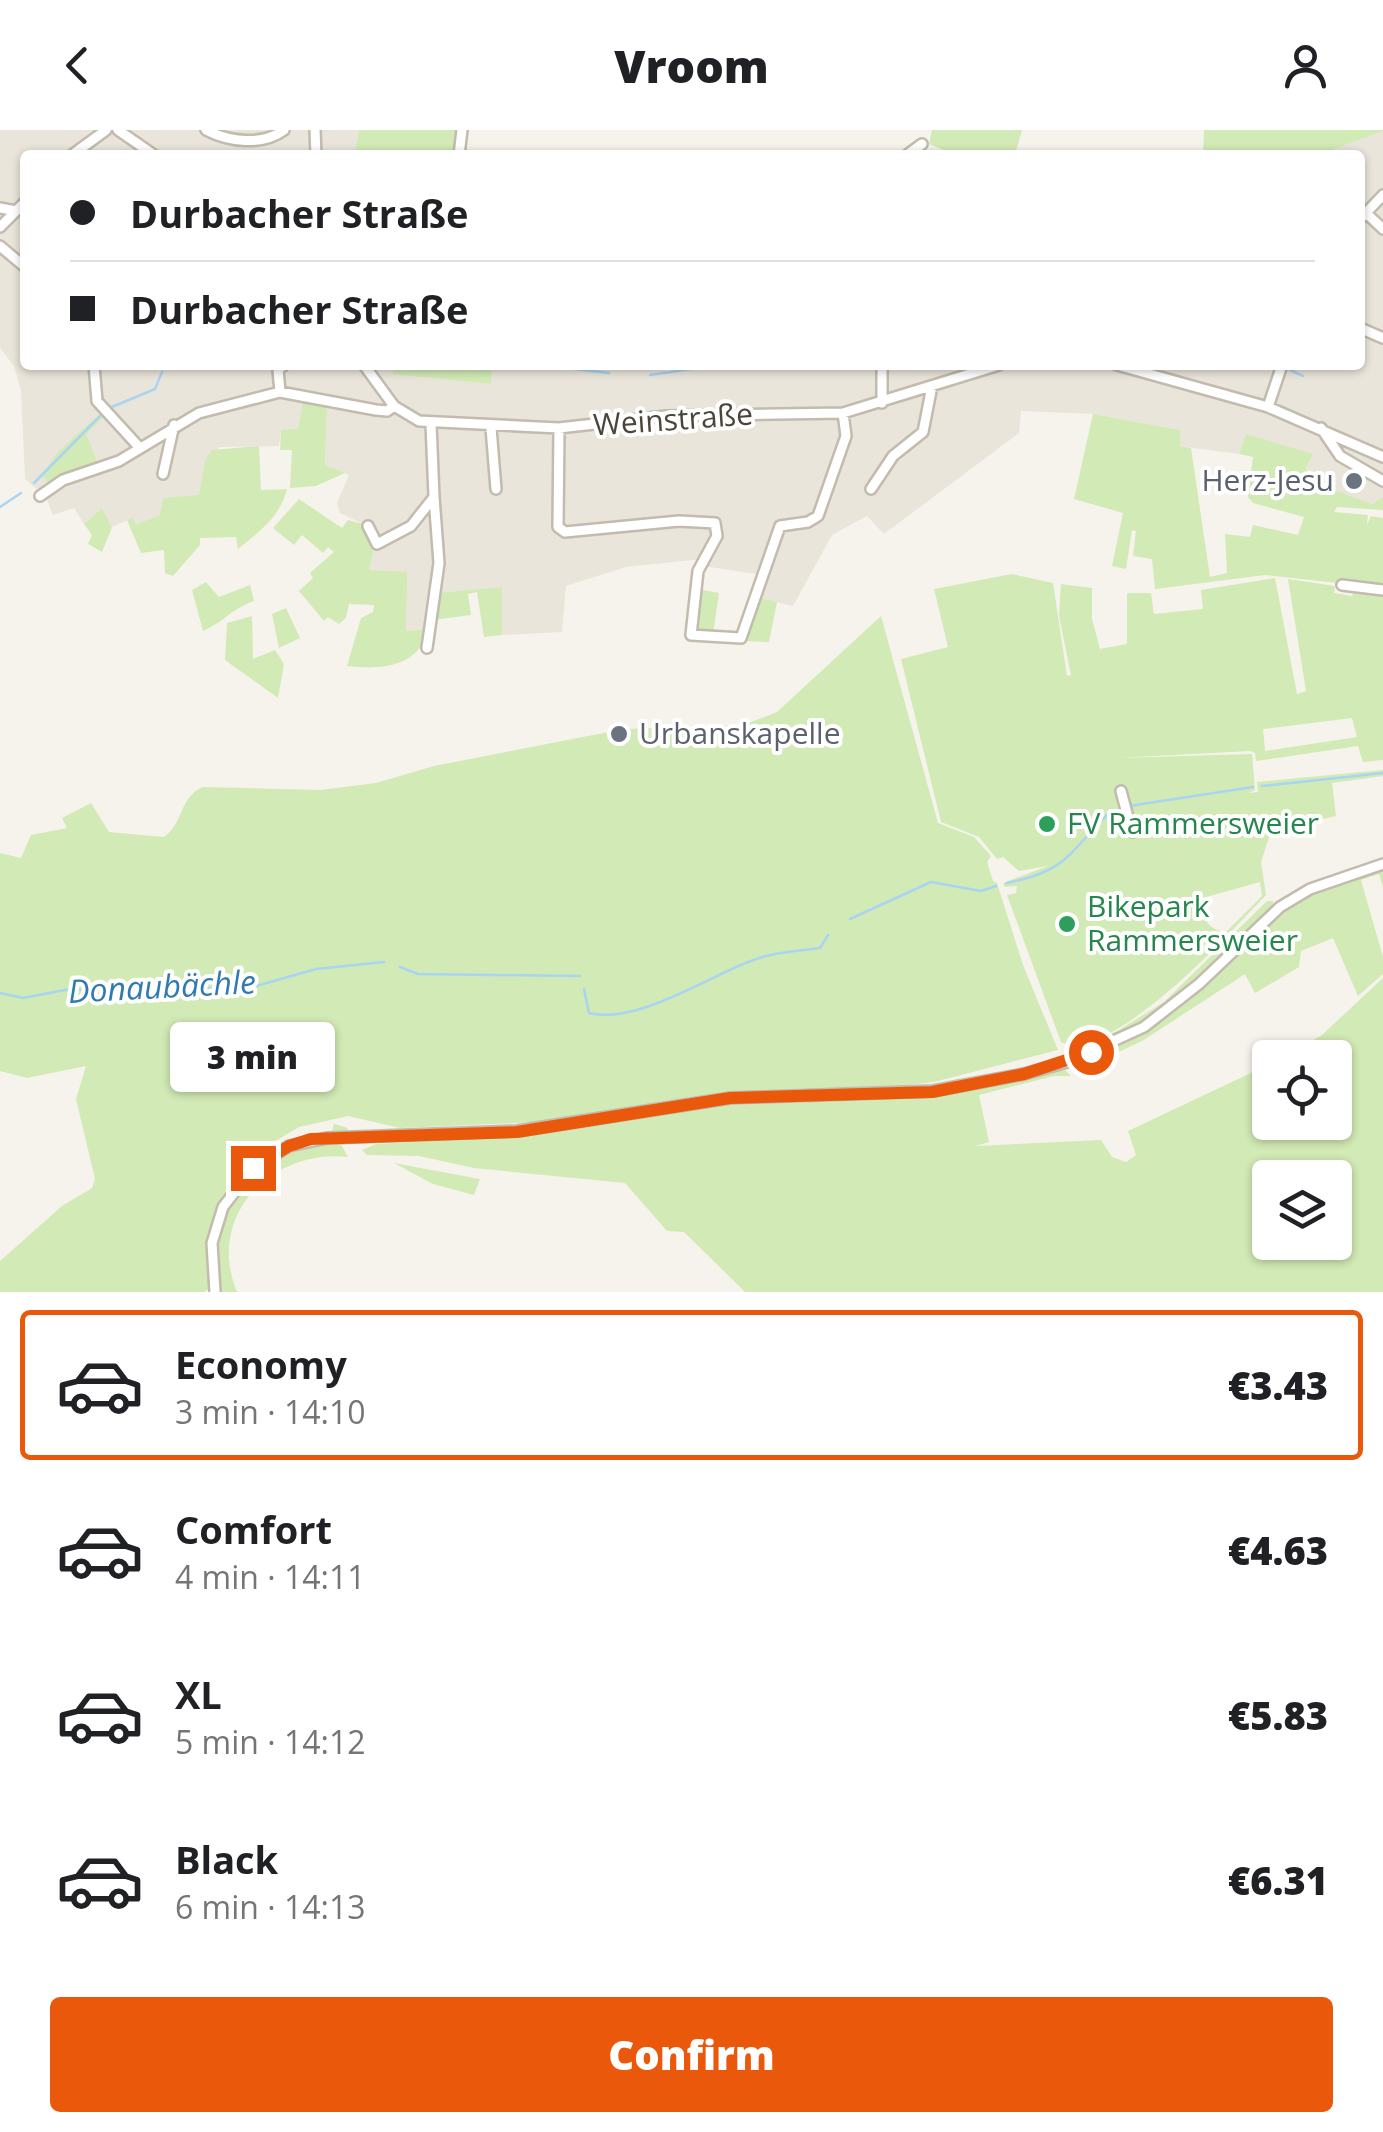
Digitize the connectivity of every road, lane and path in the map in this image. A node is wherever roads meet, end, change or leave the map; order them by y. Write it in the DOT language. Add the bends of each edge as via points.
graph roads {
  1 [pos="106,130"];
  2 [pos="118,130"];
  3 [pos="206,130"];
  4 [pos="284,130"];
  5 [pos="922,144"];
  6 [pos="79,150"];
  7 [pos="147,150"];
  8 [pos="914,150"];
  9 [pos="1383,195"];
  10 [pos="20,207"];
  11 [pos="0,208"];
  12 [pos="16,211"];
  13 [pos="1365,214"];
  14 [pos="0,226"];
  15 [pos="0,246"];
  16 [pos="20,263"];
  17 [pos="94,370"];
  18 [pos="277,370"];
  19 [pos="368,370"];
  20 [pos="882,370"];
  21 [pos="983,370"];
  22 [pos="1135,370"];
  23 [pos="1280,370"];
  24 [pos="932,386"];
  25 [pos="280,392"];
  26 [pos="882,404"];
  27 [pos="394,406"];
  28 [pos="1268,407"];
  29 [pos="843,414"];
  30 [pos="431,424"];
  31 [pos="174,426"];
  32 [pos="491,428"];
  33 [pos="559,428"];
  34 [pos="1321,428"];
  35 [pos="139,447"];
  36 [pos="1383,457"];
  37 [pos="163,474"];
  38 [pos="1383,482"];
  39 [pos="496,489"];
  40 [pos="871,489"];
  41 [pos="40,496"];
  42 [pos="434,497"];
  43 [pos="368,526"];
  44 [pos="1342,585"];
  45 [pos="1383,590"];
  46 [pos="427,648"];
  47 [pos="1121,790"];
  48 [pos="1132,832"];
  49 [pos="1383,864"];
  50 [pos="214,1292"];
  1 -- 6 [label="street"];
  2 -- 7 [label="street"];
  3 -- 4 [label="street" via="266,140"];
  5 -- 8 [label="street"];
  9 -- 13 [label="street"];
  10 -- 12 [label="street"];
  11 -- 12 [label="street"];
  12 -- 14 [label="street"];
  15 -- 16 [label="street"];
  17 -- 35 [label="street" via="96,402"];
  18 -- 25 [label="street"];
  19 -- 27 [label="street, Weinstraße"];
  20 -- 26 [label="street"];
  21 -- 24 [label="street, Weinstraße"];
  22 -- 28 [label="street"];
  23 -- 28 [label="street"];
  24 -- 26 [label="street, Weinstraße"];
  24 -- 40 [label="street" via="924,432 893,456"];
  25 -- 27 [label="street" via="376,410"];
  25 -- 31 [label="street"];
  26 -- 29 [label="street, Weinstraße"];
  27 -- 30 [label="street, Weinstraße"];
  28 -- 34 [label="street"];
  29 -- 33 [label="street, Weinstraße" via="666,416"];
  29 -- 33 [label="street" via="846,436 818,516 780,526 741,638 690,635 698,571 717,536 715,523 679,520 565,532 558,527"];
  30 -- 32 [label="street, Weinstraße"];
  30 -- 42 [label="street"];
  31 -- 35 [label="street"];
  31 -- 37 [label="street"];
  32 -- 33 [label="street, Weinstraße"];
  32 -- 39 [label="street"];
  34 -- 36 [label="street"];
  34 -- 38 [label="street" via="1340,456"];
  35 -- 41 [label="street"];
  42 -- 43 [label="street" via="411,526 378,544"];
  42 -- 46 [label="street" via="439,563"];
  44 -- 45 [label="street"];
  47 -- 48 [label="street"];
  49 -- 50 [label="street" via="1310,889 1280,907 1144,1027 1024,1074 932,1092 730,1098 517,1132 327,1138 289,1146 253,1168 223,1207 212,1242"];
}
